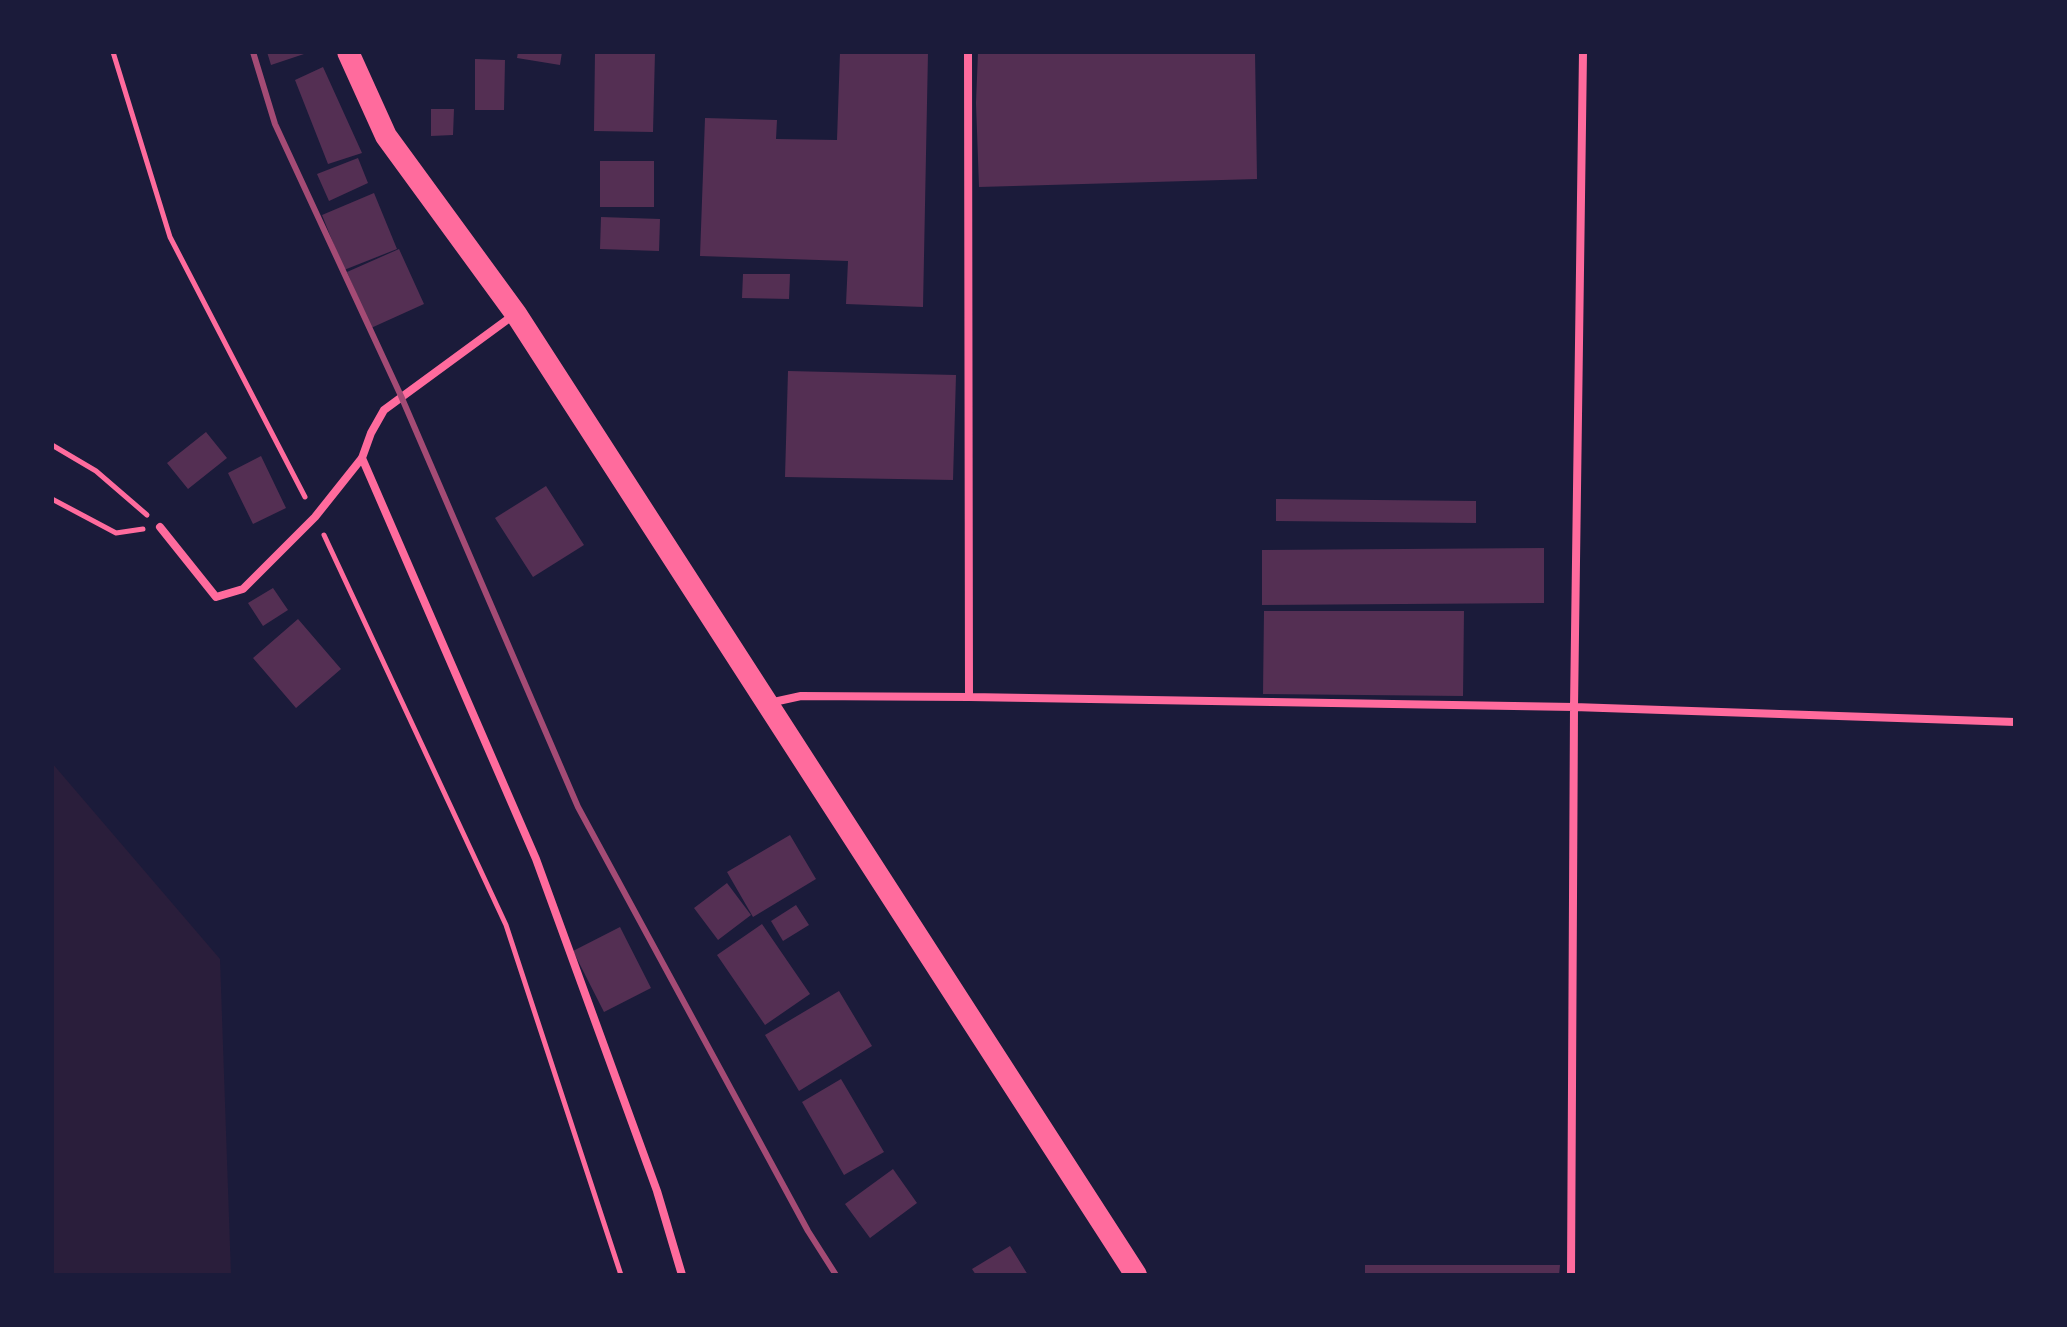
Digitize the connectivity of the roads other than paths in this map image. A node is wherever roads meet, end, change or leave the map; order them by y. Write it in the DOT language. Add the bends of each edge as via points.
graph roads {
  1 [pos="348,52"];
  2 [pos="968,52"];
  3 [pos="1583,52"];
  4 [pos="516,314"];
  5 [pos="362,458"];
  6 [pos="160,527"];
  7 [pos="969,697"];
  8 [pos="765,704"];
  9 [pos="1574,707"];
  10 [pos="2015,722"];
  11 [pos="682,1275"];
  12 [pos="1136,1275"];
  13 [pos="1571,1275"];
  1 -- 4 [label="highway" via="386,136"];
  2 -- 7 [label="street"];
  3 -- 9 [label="street"];
  4 -- 5 [label="street" via="384,410"];
  4 -- 8 [label="highway"];
  5 -- 6 [label="street" via="315,517 243,589 216,597"];
  5 -- 11 [label="street" via="536,859 657,1191"];
  7 -- 8 [label="street" via="801,696"];
  7 -- 9 [label="street"];
  8 -- 12 [label="highway"];
  9 -- 10 [label="street"];
  9 -- 13 [label="street"];
}
